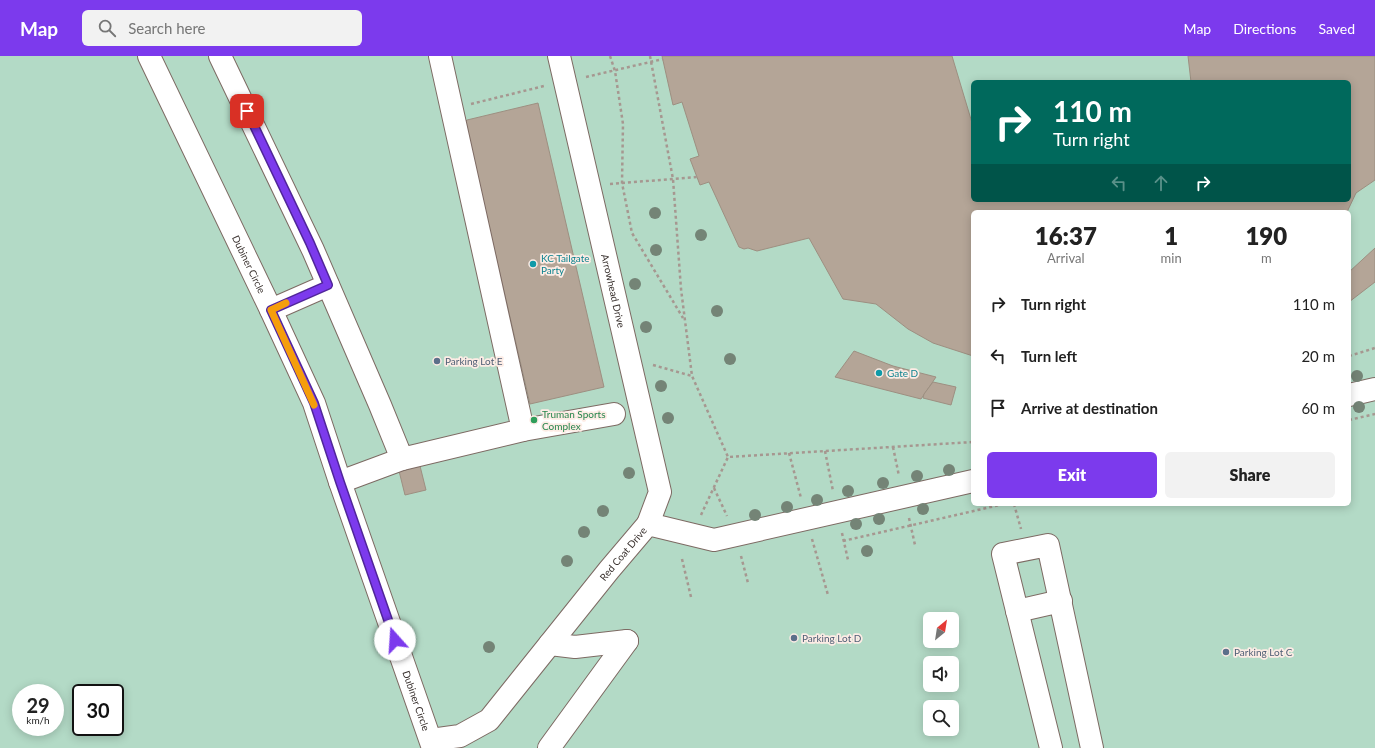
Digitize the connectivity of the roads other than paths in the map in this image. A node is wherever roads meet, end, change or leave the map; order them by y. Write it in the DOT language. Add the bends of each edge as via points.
graph roads {
  1 [pos="149,56"];
  2 [pos="220,56"];
  3 [pos="440,56"];
  4 [pos="559,56"];
  5 [pos="328,285"];
  6 [pos="271,310"];
  7 [pos="1375,389"];
  8 [pos="1351,395"];
  9 [pos="614,414"];
  10 [pos="523,430"];
  11 [pos="402,459"];
  12 [pos="971,481"];
  13 [pos="340,482"];
  14 [pos="648,524"];
  15 [pos="1061,601"];
  16 [pos="1017,611"];
  17 [pos="550,644"];
  18 [pos="432,744"];
  19 [pos="549,748"];
  20 [pos="1051,748"];
  21 [pos="1092,748"];
  1 -- 6 [label="street, Dubiner Circle"];
  2 -- 5 [label="street"];
  3 -- 10 [label="street"];
  4 -- 14 [label="street, Arrowhead Drive" via="660,492"];
  5 -- 6 [label="street"];
  5 -- 11 [label="street"];
  6 -- 13 [label="street, Dubiner Circle" via="314,403"];
  7 -- 8 [label="street"];
  9 -- 10 [label="street"];
  10 -- 11 [label="street"];
  11 -- 13 [label="street"];
  12 -- 14 [label="street, Red Coat Drive" via="714,540"];
  13 -- 18 [label="street, Dubiner Circle"];
  14 -- 17 [label="street, Red Coat Drive"];
  15 -- 16 [label="street"];
  15 -- 16 [label="street" via="1048,545 1003,554"];
  15 -- 21 [label="street"];
  16 -- 20 [label="street"];
  17 -- 18 [label="street, Red Coat Drive" via="489,720 460,736"];
  17 -- 19 [label="street" via="575,647 627,641"];
}
